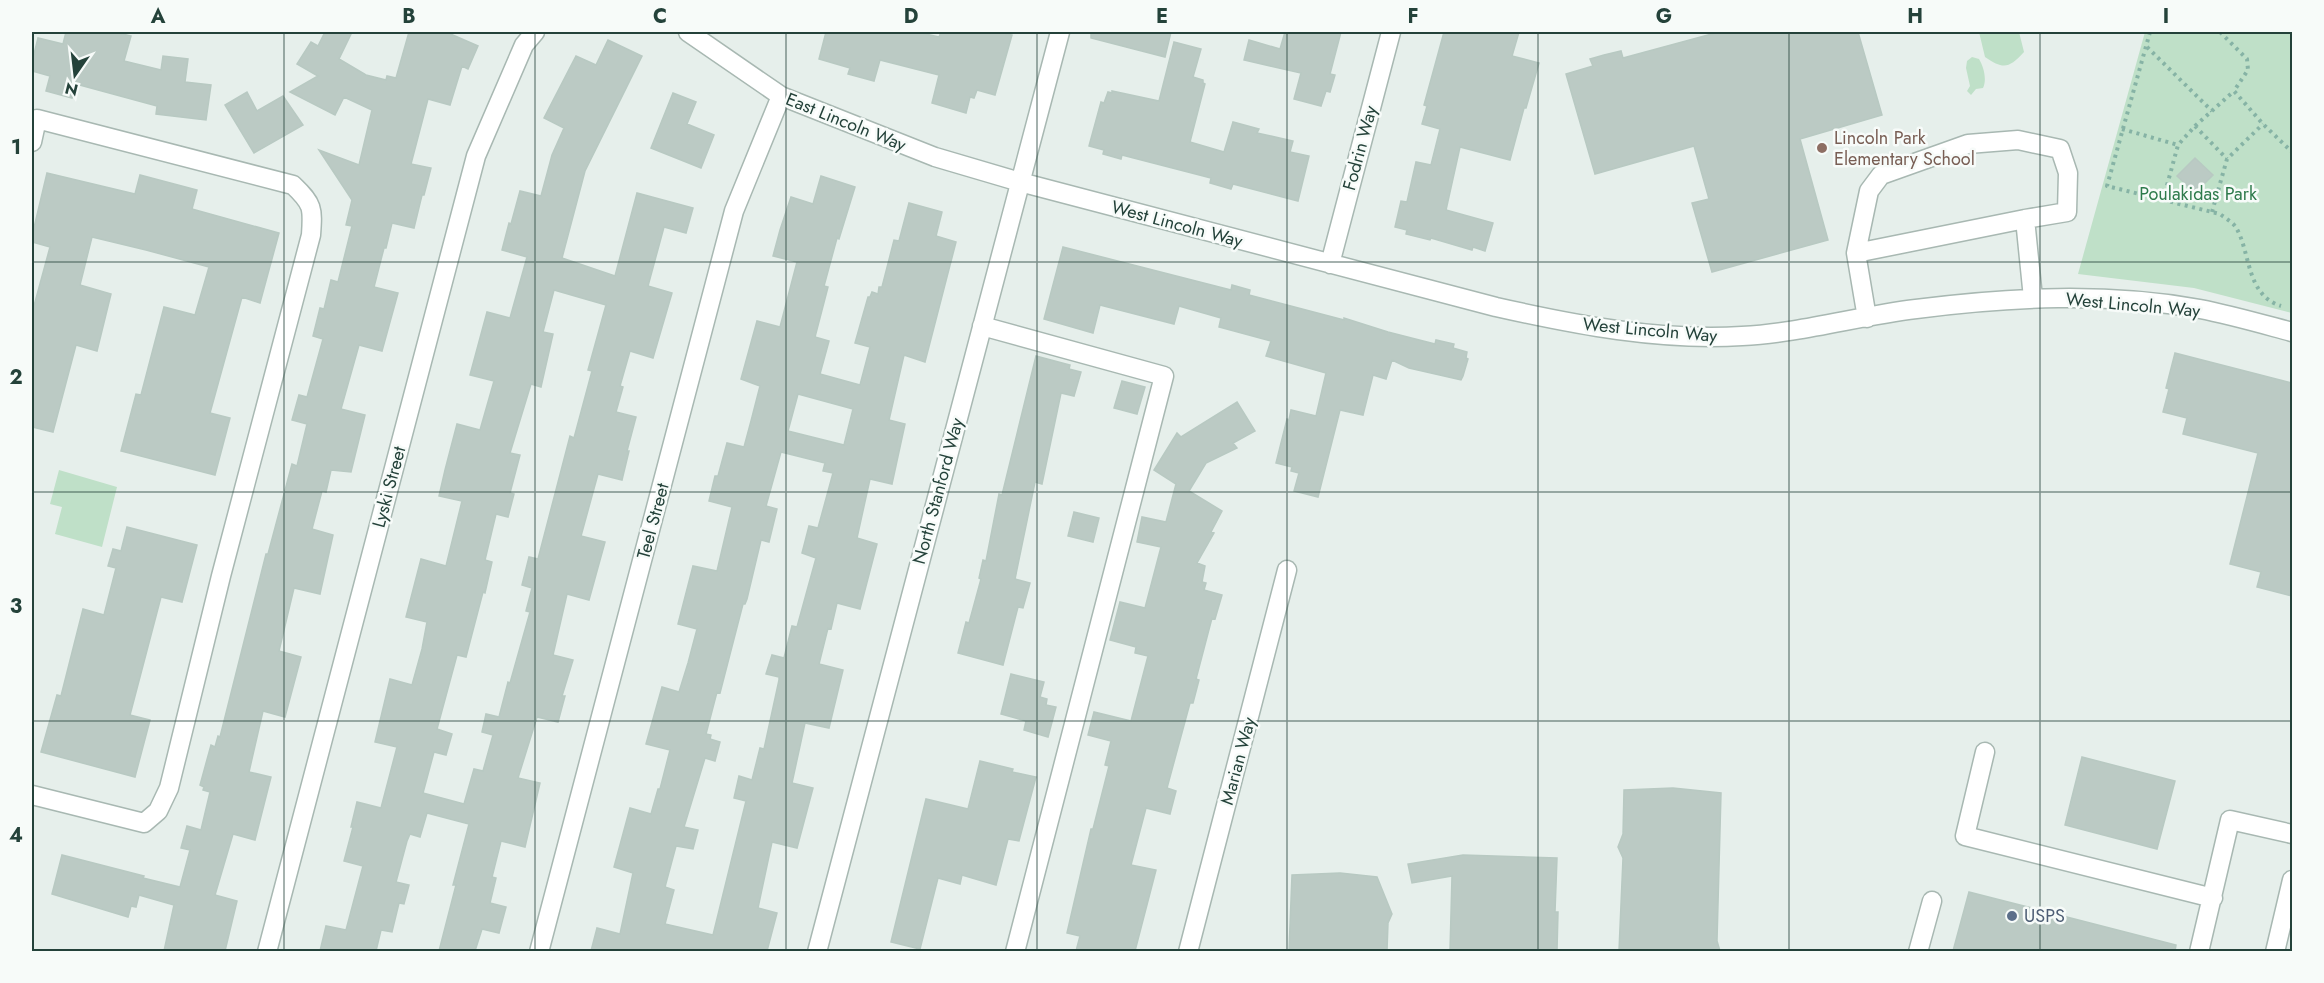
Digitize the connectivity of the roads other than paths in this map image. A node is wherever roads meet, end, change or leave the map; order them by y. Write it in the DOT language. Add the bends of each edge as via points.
graph roads {
  1 [pos="535,32"];
  2 [pos="688,32"];
  3 [pos="1060,32"];
  4 [pos="1391,32"];
  5 [pos="781,96"];
  6 [pos="32,142"];
  7 [pos="1020,182"];
  8 [pos="2025,219"];
  9 [pos="1856,253"];
  10 [pos="1330,264"];
  11 [pos="2033,298"];
  12 [pos="1867,318"];
  13 [pos="982,326"];
  14 [pos="2292,332"];
  15 [pos="1287,570"];
  16 [pos="1985,752"];
  17 [pos="32,795"];
  18 [pos="2292,834"];
  19 [pos="2292,880"];
  20 [pos="2213,898"];
  21 [pos="1932,901"];
  22 [pos="267,951"];
  23 [pos="539,951"];
  24 [pos="817,951"];
  25 [pos="1015,951"];
  26 [pos="1188,951"];
  27 [pos="1918,951"];
  28 [pos="2199,951"];
  29 [pos="2275,951"];
  1 -- 22 [label="street, Lyski Street" via="524,45 476,156"];
  2 -- 5 [label="street, East Lincoln Way"];
  3 -- 7 [label="street, North Stanford Way"];
  4 -- 10 [label="street, Fodrin Way"];
  5 -- 7 [label="street, East Lincoln Way" via="935,157"];
  5 -- 23 [label="street, Teel Street" via="734,211"];
  6 -- 17 [label="street" via="37,119 293,185 309,200 312,216 311,235 169,788 158,811 144,823"];
  7 -- 10 [label="street, West Lincoln Way"];
  7 -- 13 [label="street, North Stanford Way"];
  8 -- 9 [label="street"];
  8 -- 9 [label="street" via="2067,212 2068,172 2060,149 2018,140 1968,144 1881,175 1869,191"];
  8 -- 11 [label="street"];
  9 -- 12 [label="street"];
  10 -- 12 [label="street, West Lincoln Way" via="1525,314 1646,333 1743,336"];
  11 -- 12 [label="street, West Lincoln Way"];
  11 -- 14 [label="street, West Lincoln Way" via="2167,304"];
  13 -- 24 [label="street, North Stanford Way"];
  13 -- 25 [label="street" via="1164,376"];
  15 -- 26 [label="street, Marian Way"];
  16 -- 20 [label="street" via="1965,836"];
  18 -- 20 [label="street" via="2230,820"];
  19 -- 29 [label="street"];
  20 -- 28 [label="street"];
  21 -- 27 [label="street"];
}
